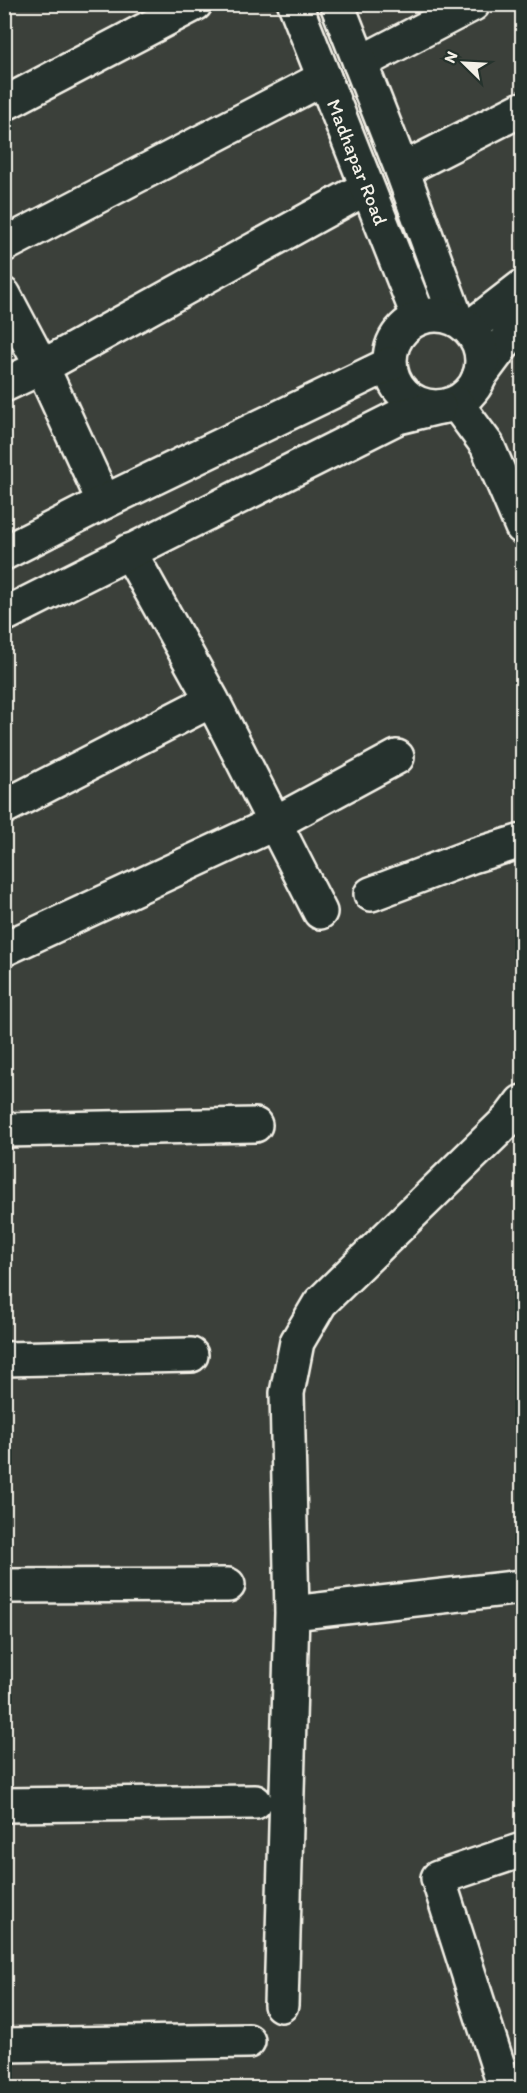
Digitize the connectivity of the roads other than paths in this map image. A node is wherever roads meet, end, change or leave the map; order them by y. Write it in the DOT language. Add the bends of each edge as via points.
graph roads {
  1 [pos="195,4"];
  2 [pos="295,4"];
  3 [pos="337,4"];
  4 [pos="473,4"];
  5 [pos="360,63"];
  6 [pos="324,78"];
  7 [pos="4,104"];
  8 [pos="522,109"];
  9 [pos="402,170"];
  10 [pos="366,188"];
  11 [pos="4,244"];
  12 [pos="522,287"];
  13 [pos="4,295"];
  14 [pos="419,318"];
  15 [pos="522,319"];
  16 [pos="462,323"];
  17 [pos="390,364"];
  18 [pos="42,367"];
  19 [pos="4,385"];
  20 [pos="461,395"];
  21 [pos="104,502"];
  22 [pos="522,527"];
  23 [pos="129,551"];
  24 [pos="4,553"];
  25 [pos="4,615"];
  26 [pos="212,700"];
  27 [pos="397,757"];
  28 [pos="4,807"];
  29 [pos="275,823"];
  30 [pos="522,841"];
  31 [pos="371,894"];
  32 [pos="320,912"];
  33 [pos="4,949"];
  34 [pos="522,1102"];
  35 [pos="255,1125"];
  36 [pos="4,1130"];
  37 [pos="191,1355"];
  38 [pos="4,1359"];
  39 [pos="228,1585"];
  40 [pos="4,1586"];
  41 [pos="522,1587"];
  42 [pos="292,1613"];
  43 [pos="255,1802"];
  44 [pos="4,1805"];
  45 [pos="520,1858"];
  46 [pos="281,2005"];
  47 [pos="248,2040"];
  48 [pos="4,2045"];
  49 [pos="506,2088"];
  1 -- 7 [label="street"];
  2 -- 6 [label="street, Madhapar Road"];
  3 -- 5 [label="street, Madhapar Road"];
  4 -- 5 [label="street"];
  5 -- 9 [label="street, Madhapar Road"];
  6 -- 10 [label="street, Madhapar Road"];
  6 -- 11 [label="street"];
  8 -- 9 [label="street"];
  9 -- 16 [label="street, Madhapar Road"];
  10 -- 14 [label="street, Madhapar Road"];
  10 -- 18 [label="street"];
  12 -- 16 [label="street"];
  13 -- 18 [label="street"];
  14 -- 16 [label="street" via="436,315"];
  14 -- 17 [label="street" via="403,329 393,345"];
  15 -- 20 [label="street"];
  16 -- 20 [label="street" via="478,342 482,360"];
  17 -- 20 [label="street" via="394,382 406,397 422,405"];
  17 -- 21 [label="street"];
  18 -- 19 [label="street"];
  18 -- 21 [label="street"];
  20 -- 22 [label="street"];
  20 -- 23 [label="street" via="398,417"];
  21 -- 24 [label="street"];
  23 -- 25 [label="street"];
  23 -- 26 [label="street"];
  26 -- 28 [label="street"];
  26 -- 29 [label="street"];
  27 -- 29 [label="street"];
  29 -- 32 [label="street"];
  29 -- 33 [label="street"];
  30 -- 31 [label="street"];
  34 -- 42 [label="street" via="320,1303 297,1342 287,1394"];
  35 -- 36 [label="street"];
  37 -- 38 [label="street"];
  39 -- 40 [label="street"];
  41 -- 42 [label="street"];
  42 -- 46 [label="street"];
  43 -- 44 [label="street"];
  45 -- 49 [label="street" via="438,1878"];
  47 -- 48 [label="street"];
}
